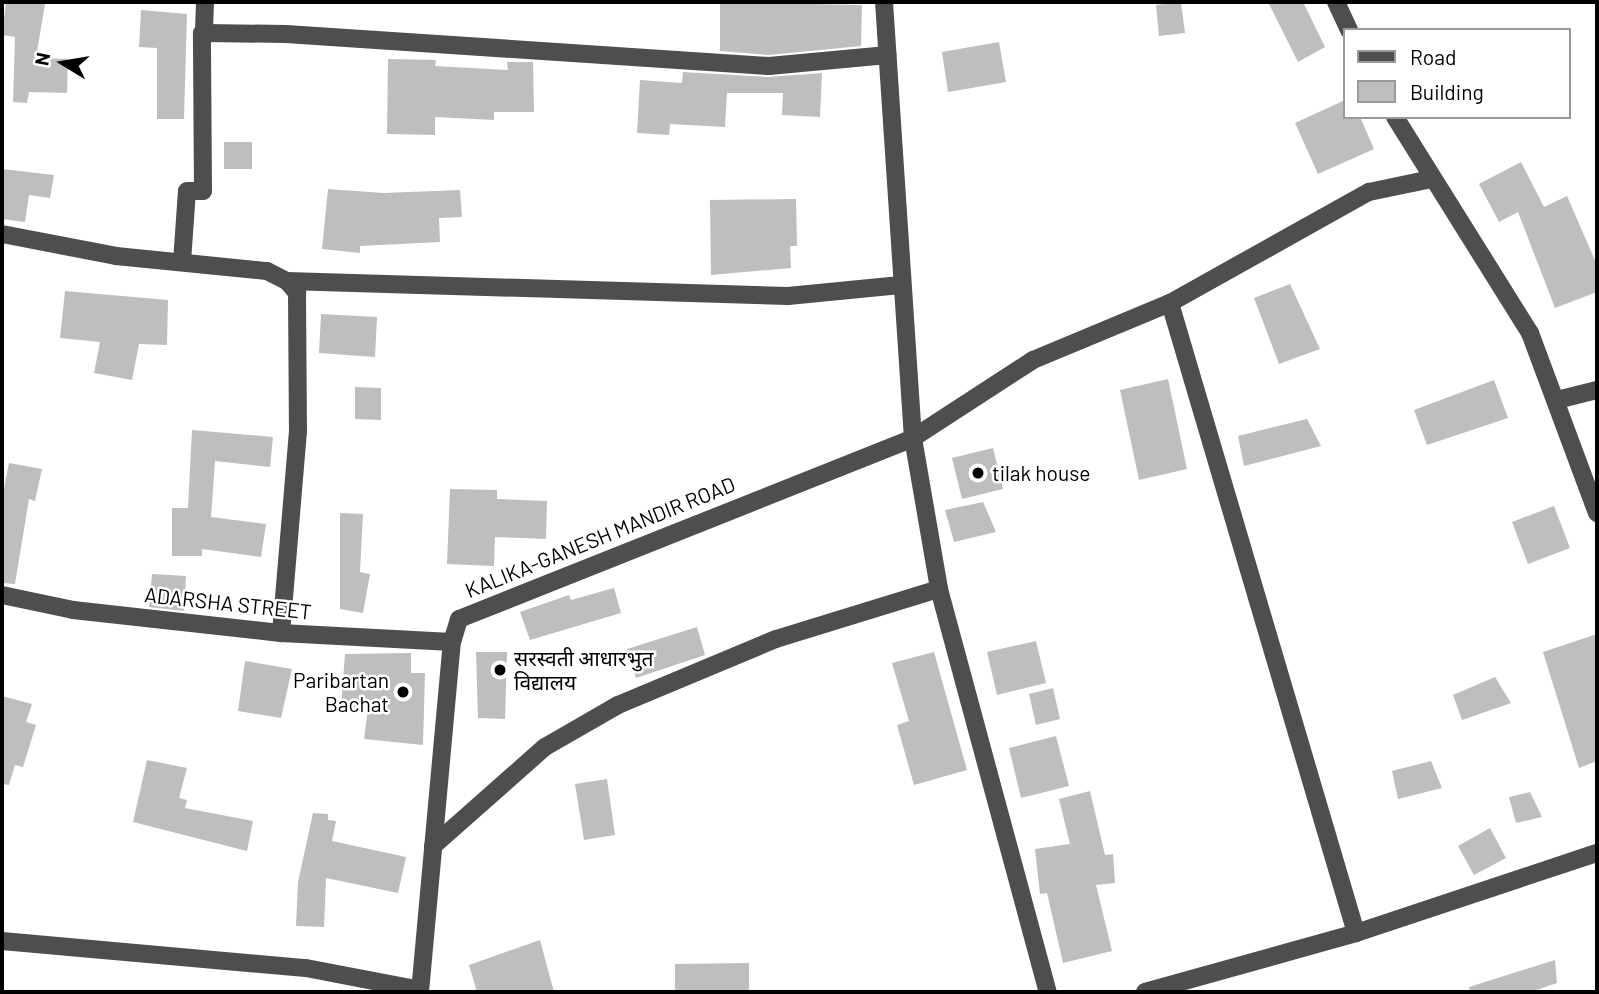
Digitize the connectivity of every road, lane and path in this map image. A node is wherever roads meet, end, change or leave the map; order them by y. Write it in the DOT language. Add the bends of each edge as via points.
graph roads {
  1 [pos="205,2"];
  2 [pos="884,2"];
  3 [pos="1336,2"];
  4 [pos="1348,28"];
  5 [pos="202,33"];
  6 [pos="887,55"];
  7 [pos="1396,119"];
  8 [pos="1431,179"];
  9 [pos="2,234"];
  10 [pos="182,262"];
  11 [pos="287,281"];
  12 [pos="900,285"];
  13 [pos="1170,303"];
  14 [pos="1597,390"];
  15 [pos="1557,400"];
  16 [pos="913,438"];
  17 [pos="1597,513"];
  18 [pos="939,589"];
  19 [pos="2,594"];
  20 [pos="281,634"];
  21 [pos="452,642"];
  22 [pos="433,846"];
  23 [pos="1597,853"];
  24 [pos="1356,933"];
  25 [pos="2,941"];
  26 [pos="420,991"];
  27 [pos="1048,992"];
  28 [pos="1145,992"];
  1 -- 5 [label="street"];
  2 -- 6 [label="street"];
  3 -- 4 [label="street"];
  5 -- 6 [label="street" via="286,34 769,66"];
  5 -- 10 [label="street" via="203,191 187,191"];
  6 -- 12 [label="street"];
  7 -- 8 [label="street"];
  8 -- 13 [label="street, KALIKA-GANESH MANDIR ROAD" via="1369,192"];
  8 -- 15 [label="street" via="1530,333"];
  9 -- 10 [label="street" via="116,256"];
  10 -- 11 [label="street" via="267,271"];
  11 -- 12 [label="street" via="788,296"];
  11 -- 20 [label="street" via="297,293 298,431"];
  12 -- 16 [label="street"];
  13 -- 16 [label="street, KALIKA-GANESH MANDIR ROAD" via="1033,360"];
  13 -- 24 [label="street"];
  14 -- 15 [label="street"];
  15 -- 17 [label="street"];
  16 -- 18 [label="street"];
  16 -- 21 [label="street, KALIKA-GANESH MANDIR ROAD" via="477,608 459,619"];
  18 -- 22 [label="street" via="776,639 618,705 545,747"];
  18 -- 27 [label="street"];
  19 -- 20 [label="street, ADARSHA STREET" via="73,610"];
  20 -- 21 [label="street, ADARSHA STREET"];
  21 -- 22 [label="street, KALIKA-GANESH MANDIR ROAD"];
  22 -- 26 [label="street, KALIKA-GANESH MANDIR ROAD"];
  23 -- 24 [label="street"];
  24 -- 28 [label="street"];
  25 -- 26 [label="street" via="306,968"];
}
